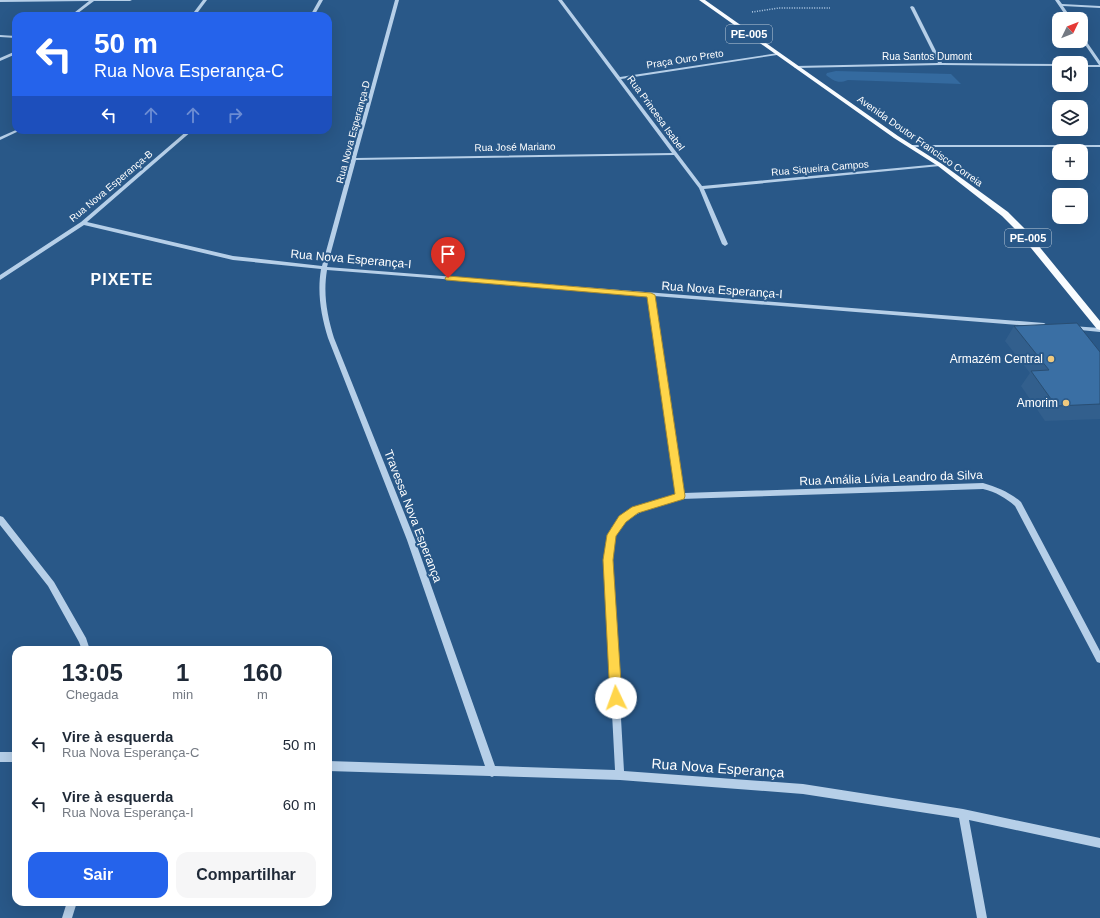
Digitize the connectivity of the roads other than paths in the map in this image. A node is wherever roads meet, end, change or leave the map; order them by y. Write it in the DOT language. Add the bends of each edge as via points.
graph roads {
  1 [pos="74,0"];
  2 [pos="130,0"];
  3 [pos="205,0"];
  4 [pos="321,0"];
  5 [pos="397,0"];
  6 [pos="560,0"];
  7 [pos="702,0"];
  8 [pos="1057,0"];
  9 [pos="0,1"];
  10 [pos="92,1"];
  11 [pos="1060,5"];
  12 [pos="912,7"];
  13 [pos="1100,7"];
  14 [pos="77,12"];
  15 [pos="197,12"];
  16 [pos="314,12"];
  17 [pos="1065,12"];
  18 [pos="0,36"];
  19 [pos="12,37"];
  20 [pos="1088,47"];
  21 [pos="12,54"];
  22 [pos="777,54"];
  23 [pos="0,60"];
  24 [pos="941,64"];
  25 [pos="1052,65"];
  26 [pos="1100,65"];
  27 [pos="1088,66"];
  28 [pos="796,67"];
  29 [pos="620,78"];
  30 [pos="12,133"];
  31 [pos="186,134"];
  32 [pos="0,139"];
  33 [pos="910,146"];
  34 [pos="1100,146"];
  35 [pos="675,154"];
  36 [pos="355,159"];
  37 [pos="940,165"];
  38 [pos="701,188"];
  39 [pos="83,223"];
  40 [pos="725,244"];
  41 [pos="324,268"];
  42 [pos="0,278"];
  43 [pos="651,295"];
  44 [pos="1053,326"];
  45 [pos="1068,327"];
  46 [pos="1100,328"];
  47 [pos="680,496"];
  48 [pos="0,519"];
  49 [pos="85,646"];
  50 [pos="1100,659"];
  51 [pos="0,757"];
  52 [pos="12,757"];
  53 [pos="332,766"];
  54 [pos="492,772"];
  55 [pos="620,775"];
  56 [pos="963,814"];
  57 [pos="1100,844"];
  58 [pos="71,906"];
  59 [pos="67,918"];
  60 [pos="982,918"];
  1 -- 9 [label="street"];
  1 -- 10 [label="street"];
  2 -- 10 [label="street"];
  3 -- 15 [label="street"];
  4 -- 16 [label="street"];
  5 -- 36 [label="street, Rua Nova Esperança-D"];
  6 -- 29 [label="street, Rua Princesa Isabel"];
  7 -- 22 [label="main road, Avenida Doutor Francisco Correia / PE-005"];
  8 -- 11 [label="street"];
  10 -- 14 [label="street"];
  11 -- 13 [label="street"];
  11 -- 17 [label="street"];
  12 -- 24 [label="street"];
  18 -- 19 [label="street"];
  20 -- 26 [label="street"];
  21 -- 23 [label="street"];
  22 -- 28 [label="main road, Avenida Doutor Francisco Correia / PE-005"];
  22 -- 29 [label="street, Praça Ouro Preto"];
  24 -- 25 [label="street, Rua Santos Dumont"];
  24 -- 28 [label="street, Rua Santos Dumont"];
  26 -- 27 [label="street"];
  28 -- 33 [label="main road, Avenida Doutor Francisco Correia / PE-005"];
  29 -- 35 [label="street, Rua Princesa Isabel"];
  30 -- 32 [label="street"];
  31 -- 39 [label="street, Rua Nova Esperança-B"];
  33 -- 34 [label="street"];
  33 -- 37 [label="main road, Avenida Doutor Francisco Correia / PE-005"];
  35 -- 36 [label="street, Rua José Mariano"];
  35 -- 38 [label="street, Rua Princesa Isabel"];
  36 -- 41 [label="street, Rua Nova Esperança-D"];
  37 -- 38 [label="street, Rua Siqueira Campos"];
  37 -- 46 [label="main road, Avenida Doutor Francisco Correia / PE-005" via="1005,214 1021,230"];
  38 -- 40 [label="street, Rua Princesa Isabel"];
  39 -- 41 [label="street, Rua Nova Esperança-I" via="233,258"];
  39 -- 42 [label="street, Rua Nova Esperança-B"];
  41 -- 43 [label="street, Rua Nova Esperança-I"];
  41 -- 54 [label="street, Travessa Nova Esperança" via="321,284 322,309 331,338 411,540"];
  43 -- 44 [label="street, Rua Nova Esperança-I"];
  43 -- 47 [label="street"];
  45 -- 46 [label="street"];
  47 -- 50 [label="street, Rua Amália Lívia Leandro da Silva" via="975,486 995,488 1018,504"];
  47 -- 55 [label="street, Rua Amália Lívia Leandro da Silva" via="635,510 622,519 612,535 608,560"];
  48 -- 49 [label="street" via="51,584"];
  51 -- 52 [label="street"];
  53 -- 54 [label="street, Rua Nova Esperança"];
  54 -- 55 [label="street, Rua Nova Esperança"];
  55 -- 56 [label="street, Rua Nova Esperança" via="803,789"];
  56 -- 57 [label="street, Rua Nova Esperança"];
  56 -- 60 [label="street"];
  58 -- 59 [label="street"];
}
